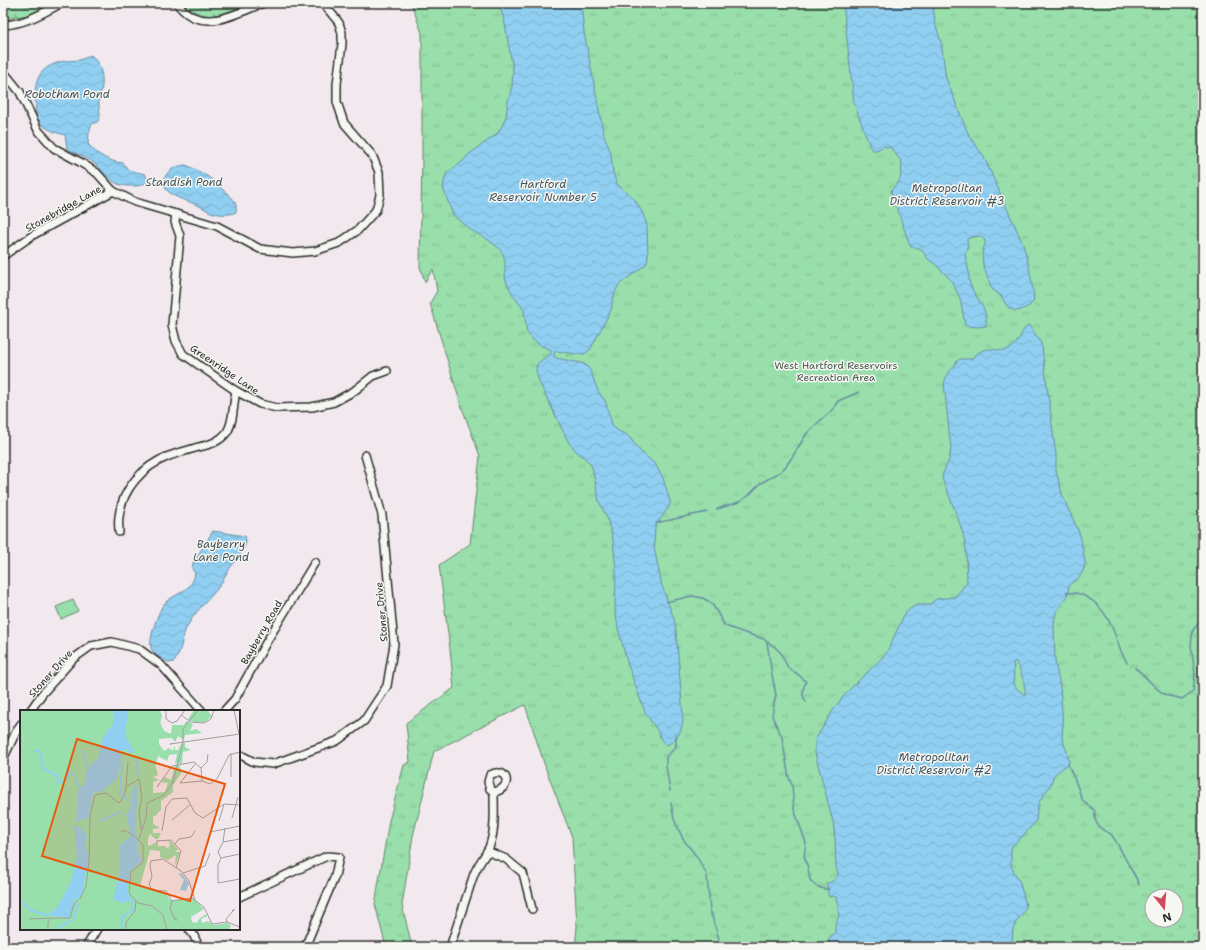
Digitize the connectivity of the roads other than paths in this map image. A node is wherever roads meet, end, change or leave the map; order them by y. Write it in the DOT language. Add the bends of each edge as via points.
graph roads {
  1 [pos="62,3"];
  2 [pos="177,3"];
  3 [pos="263,3"];
  4 [pos="321,3"];
  5 [pos="3,24"];
  6 [pos="3,71"];
  7 [pos="113,191"];
  8 [pos="176,214"];
  9 [pos="3,256"];
  10 [pos="387,371"];
  11 [pos="236,391"];
  12 [pos="365,455"];
  13 [pos="119,532"];
  14 [pos="315,562"];
  15 [pos="31,710"];
  16 [pos="201,710"];
  17 [pos="225,710"];
  18 [pos="20,726"];
  19 [pos="240,755"];
  20 [pos="3,759"];
  21 [pos="494,792"];
  22 [pos="487,851"];
  23 [pos="240,897"];
  24 [pos="532,909"];
  25 [pos="96,930"];
  26 [pos="190,930"];
  27 [pos="86,947"];
  28 [pos="199,947"];
  29 [pos="306,947"];
  30 [pos="450,947"];
  1 -- 5 [label="street" via="36,17"];
  2 -- 3 [label="street" via="186,13 193,16 219,20"];
  4 -- 8 [label="street" via="339,23 342,33 337,102 344,123 372,155 379,172 380,194 376,210 358,230 339,243 315,251 293,253 260,249 217,226"];
  6 -- 7 [label="street" via="20,92 38,130 54,148 97,173"];
  7 -- 8 [label="street" via="135,202"];
  7 -- 9 [label="street, Stonebridge Lane" via="33,235"];
  8 -- 11 [label="street, Greenridge Lane" via="175,222 180,236 172,325 176,341 183,354"];
  10 -- 11 [label="street, Greenridge Lane" via="373,376 334,402 312,407 277,408 260,404"];
  11 -- 13 [label="street" via="230,426 223,437 210,444 161,460 142,472 134,481 123,500"];
  12 -- 19 [label="street, Stoner Drive" via="382,515 394,644 387,686 364,721 337,741 273,764 254,762"];
  14 -- 17 [label="street, Bayberry Road" via="235,699"];
  15 -- 16 [label="street, Stoner Drive" via="73,659 91,646 112,642 139,649 161,665"];
  18 -- 20 [label="street"];
  21 -- 22 [label="street" via="492,840"];
  22 -- 24 [label="street" via="506,859 523,873"];
  22 -- 30 [label="street" via="472,877"];
  23 -- 29 [label="street" via="327,856 339,857"];
  25 -- 27 [label="street"];
  26 -- 28 [label="street"];
}
